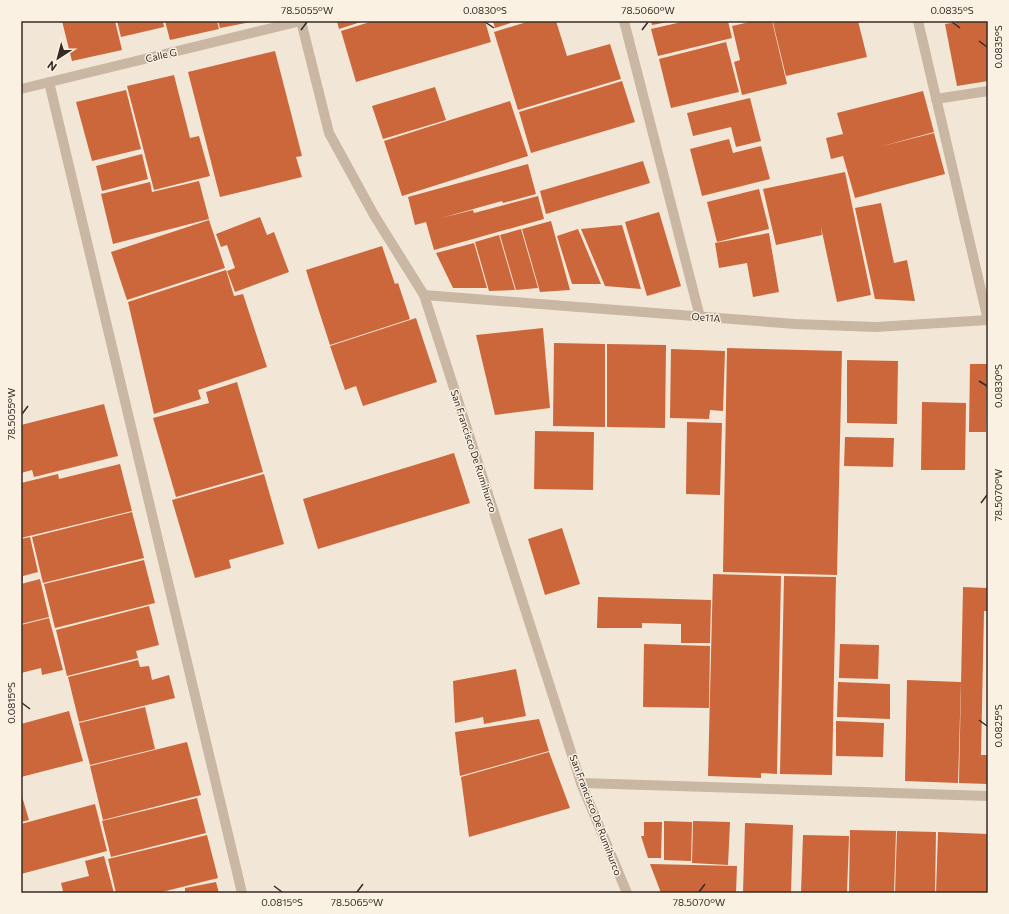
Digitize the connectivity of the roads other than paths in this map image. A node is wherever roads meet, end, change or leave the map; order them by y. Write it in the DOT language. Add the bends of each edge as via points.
graph roads {
  1 [pos="301,21"];
  2 [pos="624,21"];
  3 [pos="918,21"];
  4 [pos="49,82"];
  5 [pos="21,89"];
  6 [pos="988,90"];
  7 [pos="936,99"];
  8 [pos="424,295"];
  9 [pos="700,317"];
  10 [pos="988,320"];
  11 [pos="581,783"];
  12 [pos="988,796"];
  13 [pos="242,893"];
  14 [pos="627,893"];
  1 -- 4 [label="street, Calle G"];
  1 -- 8 [label="street, San Francisco De Rumihurco" via="330,133 374,215"];
  2 -- 9 [label="street"];
  3 -- 7 [label="street"];
  4 -- 5 [label="street, Calle G"];
  4 -- 13 [label="street"];
  6 -- 7 [label="street"];
  7 -- 10 [label="street"];
  8 -- 9 [label="street, Oe11A"];
  8 -- 11 [label="street, San Francisco De Rumihurco"];
  9 -- 10 [label="street, Oe11A" via="876,327"];
  11 -- 12 [label="street"];
  11 -- 14 [label="street, San Francisco De Rumihurco"];
}
